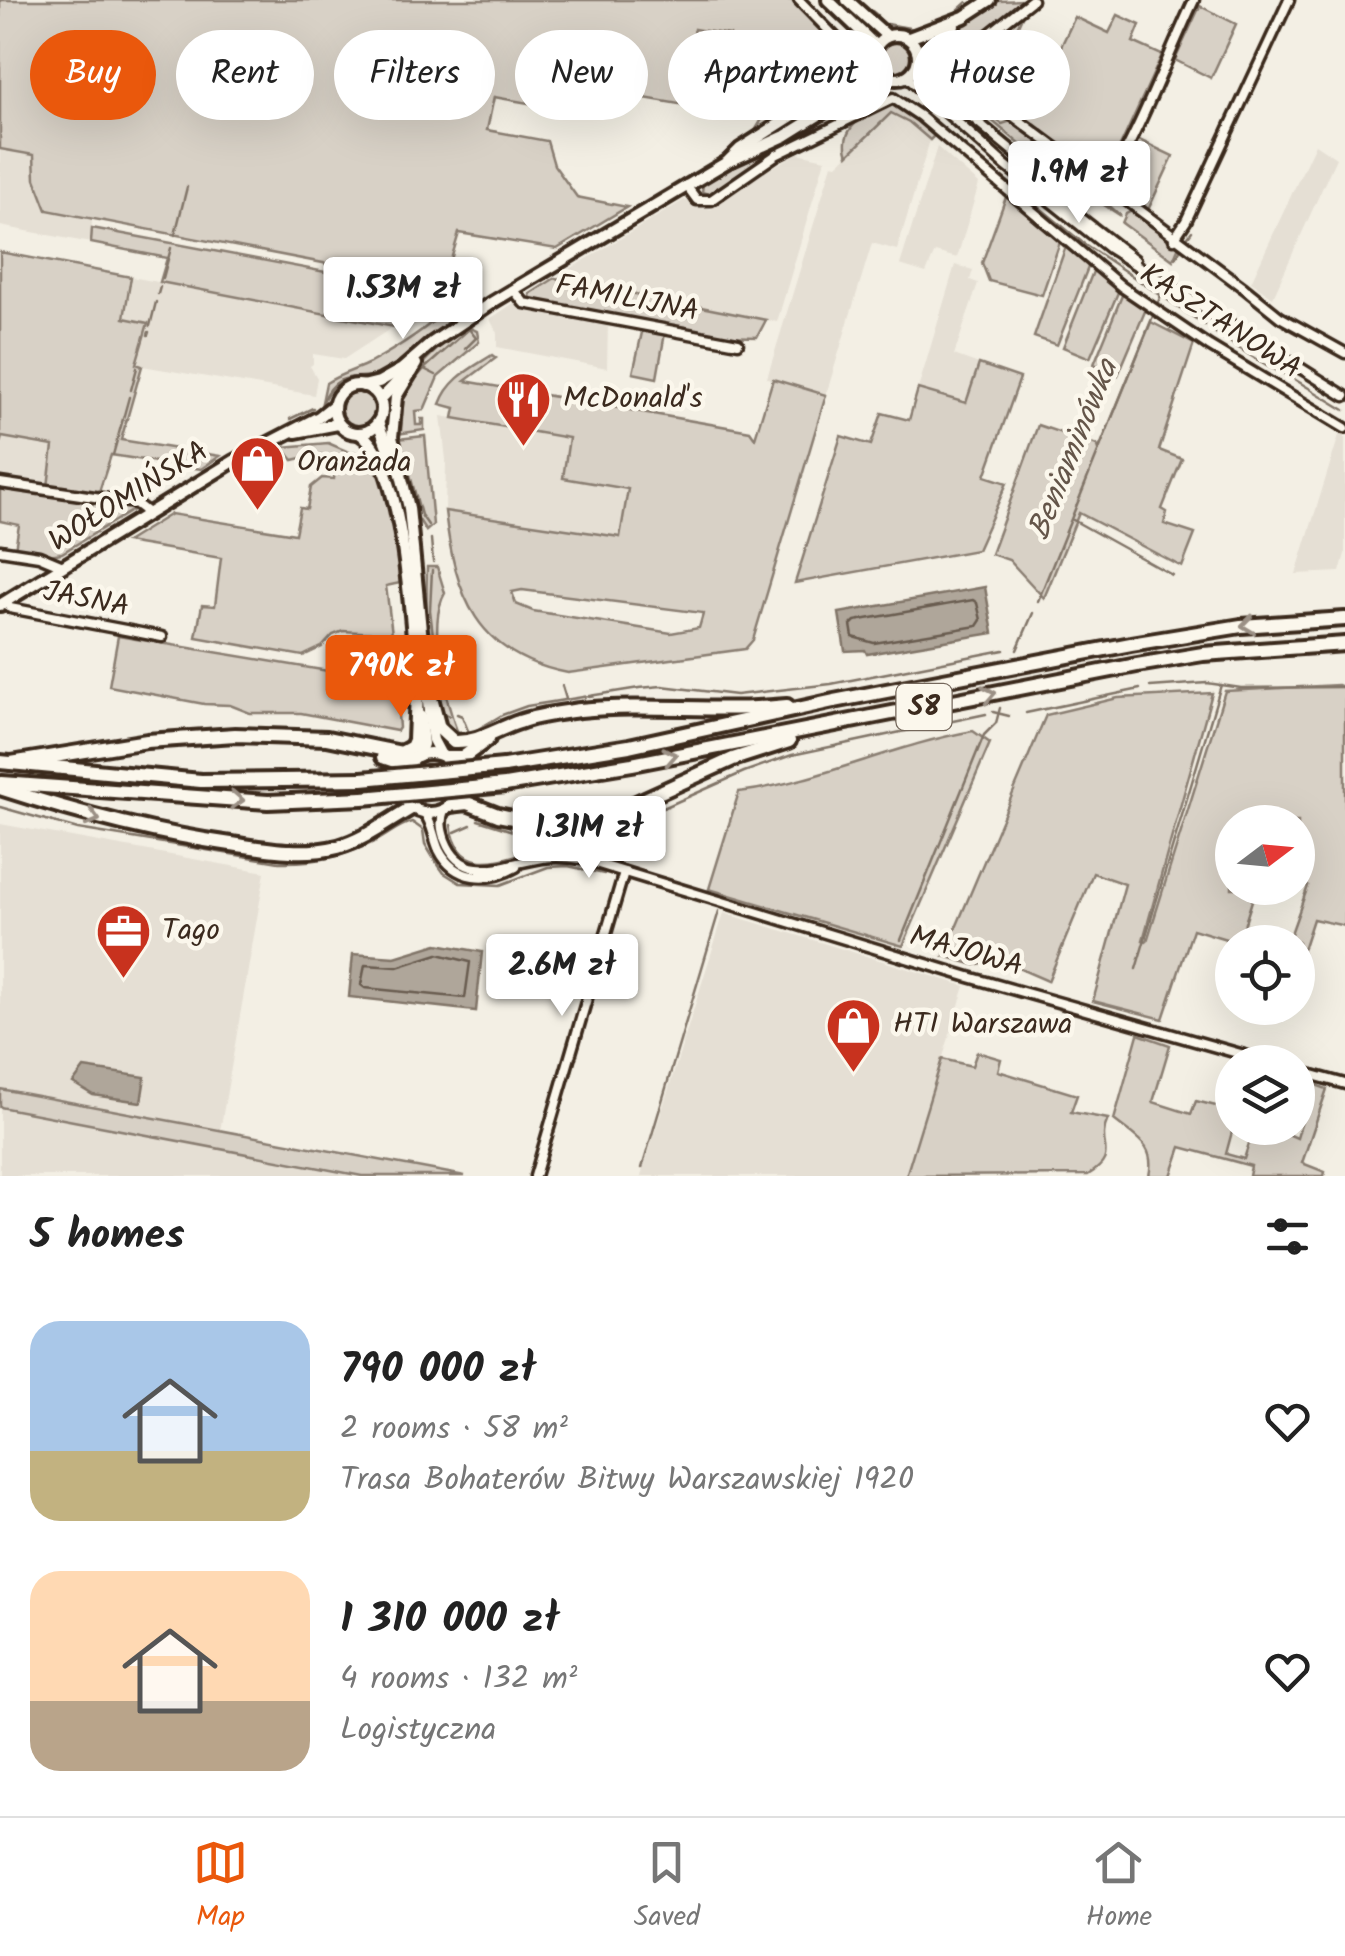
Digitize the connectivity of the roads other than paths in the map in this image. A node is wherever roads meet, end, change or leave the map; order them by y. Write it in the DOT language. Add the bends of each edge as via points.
graph roads {
  1 [pos="799,0"];
  2 [pos="828,0"];
  3 [pos="847,0"];
  4 [pos="990,0"];
  5 [pos="1032,0"];
  6 [pos="1194,0"];
  7 [pos="1289,0"];
  8 [pos="964,17"];
  9 [pos="828,30"];
  10 [pos="859,30"];
  11 [pos="880,30"];
  12 [pos="947,30"];
  13 [pos="893,35"];
  14 [pos="909,38"];
  15 [pos="913,44"];
  16 [pos="913,70"];
  17 [pos="907,77"];
  18 [pos="893,78"];
  19 [pos="785,120"];
  20 [pos="811,120"];
  21 [pos="976,120"];
  22 [pos="727,162"];
  23 [pos="1107,185"];
  24 [pos="686,186"];
  25 [pos="1174,239"];
  26 [pos="1150,272"];
  27 [pos="514,290"];
  28 [pos="454,328"];
  29 [pos="738,343"];
  30 [pos="1345,354"];
  31 [pos="416,364"];
  32 [pos="363,386"];
  33 [pos="1345,396"];
  34 [pos="380,400"];
  35 [pos="334,405"];
  36 [pos="378,422"];
  37 [pos="338,424"];
  38 [pos="1345,428"];
  39 [pos="285,434"];
  40 [pos="359,434"];
  41 [pos="400,474"];
  42 [pos="0,482"];
  43 [pos="148,513"];
  44 [pos="0,550"];
  45 [pos="64,566"];
  46 [pos="3,604"];
  47 [pos="1345,619"];
  48 [pos="162,637"];
  49 [pos="1345,644"];
  50 [pos="423,689"];
  51 [pos="834,701"];
  52 [pos="840,724"];
  53 [pos="502,729"];
  54 [pos="358,744"];
  55 [pos="444,757"];
  56 [pos="414,758"];
  57 [pos="6,763"];
  58 [pos="0,786"];
  59 [pos="447,807"];
  60 [pos="418,810"];
  61 [pos="525,862"];
  62 [pos="624,872"];
  63 [pos="1215,1047"];
  64 [pos="1315,1075"];
  65 [pos="1345,1084"];
  66 [pos="535,1176"];
  1 -- 9 [label="street"];
  2 -- 10 [label="main road"];
  3 -- 11 [label="main road"];
  4 -- 8 [label="main road"];
  5 -- 23 [label="street" via="986,35 958,64 958,75"];
  6 -- 23 [label="street"];
  7 -- 25 [label="street"];
  8 -- 12 [label="main road"];
  8 -- 14 [label="main road"];
  13 -- 14 [label="main road"];
  14 -- 15 [label="main road"];
  16 -- 17 [label="main road"];
  17 -- 18 [label="main road"];
  17 -- 26 [label="street" via="1060,211"];
  19 -- 22 [label="main road"];
  20 -- 22 [label="main road"];
  21 -- 26 [label="street" via="1069,208"];
  22 -- 24 [label="main road"];
  23 -- 25 [label="street"];
  24 -- 27 [label="main road"];
  24 -- 38 [label="street, KASZTANOWA" via="697,200 711,200 776,155 888,99 899,100 1122,287"];
  25 -- 30 [label="street" via="1280,317"];
  26 -- 33 [label="street"];
  27 -- 28 [label="main road"];
  27 -- 29 [label="street, FAMILIJNA" via="524,303"];
  28 -- 31 [label="main road"];
  28 -- 32 [label="main road" via="402,369"];
  31 -- 34 [label="main road"];
  31 -- 41 [label="main road" via="394,403 392,446"];
  32 -- 34 [label="main road"];
  32 -- 35 [label="main road" via="344,389"];
  34 -- 36 [label="main road"];
  35 -- 37 [label="main road"];
  35 -- 39 [label="main road, WOŁOMIŃSKA"];
  36 -- 40 [label="main road"];
  36 -- 41 [label="main road"];
  37 -- 39 [label="main road, WOŁOMIŃSKA"];
  37 -- 40 [label="main road"];
  39 -- 43 [label="main road, WOŁOMIŃSKA"];
  40 -- 50 [label="main road" via="381,458 395,496"];
  41 -- 50 [label="main road"];
  42 -- 43 [label="street" via="135,503"];
  43 -- 45 [label="main road, WOŁOMIŃSKA"];
  44 -- 45 [label="street"];
  45 -- 46 [label="main road, WOŁOMIŃSKA"];
  46 -- 48 [label="street, JASNA"];
  47 -- 51 [label="highway, S8, one-way" via="1240,626"];
  52 -- 49 [label="highway, S8, one-way" via="1203,654"];
  50 -- 53 [label="highway" via="439,728 454,742"];
  50 -- 54 [label="highway" via="412,747 396,754"];
  50 -- 55 [label="main road" via="433,740"];
  50 -- 56 [label="main road" via="423,744"];
  51 -- 53 [label="highway" via="742,710 610,708 549,714"];
  51 -- 57 [label="highway, S8, bridge" via="629,746 362,780 201,780"];
  58 -- 52 [label="highway, S8, one-way, bridge" via="268,802 363,798 505,785"];
  52 -- 59 [label="highway" via="733,760 598,818 528,821 468,803"];
  53 -- 55 [label="highway" via="462,758"];
  54 -- 56 [label="highway" via="390,760"];
  54 -- 57 [label="highway" via="235,735"];
  55 -- 56 [label="main road"];
  55 -- 59 [label="main road" via="460,784"];
  56 -- 60 [label="main road" via="400,780 403,796"];
  58 -- 60 [label="highway, one-way" via="94,819 290,852 350,843"];
  59 -- 60 [label="main road"];
  59 -- 61 [label="street" via="443,835 460,862 485,869"];
  60 -- 61 [label="street" via="432,823 447,862 466,876 502,875"];
  61 -- 62 [label="street, MAJOWA" via="572,857"];
  62 -- 63 [label="street, MAJOWA"];
  62 -- 66 [label="street"];
  64 -- 65 [label="street"];
}
